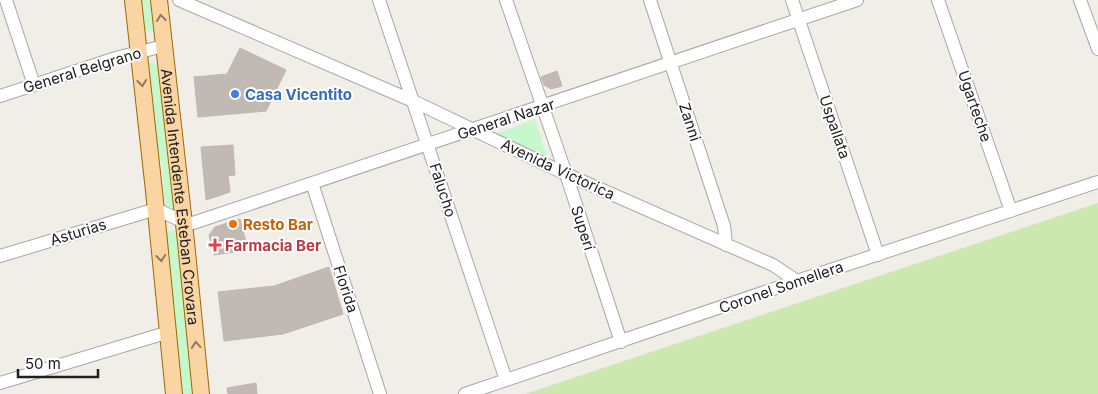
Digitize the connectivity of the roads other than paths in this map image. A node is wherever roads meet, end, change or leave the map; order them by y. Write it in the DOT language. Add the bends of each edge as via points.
graph roads {
  1 [pos="6,0"];
  2 [pos="133,0"];
  3 [pos="159,0"];
  4 [pos="179,0"];
  5 [pos="379,0"];
  6 [pos="506,0"];
  7 [pos="650,0"];
  8 [pos="792,0"];
  9 [pos="857,0"];
  10 [pos="938,0"];
  11 [pos="1080,0"];
  12 [pos="798,20"];
  13 [pos="164,46"];
  14 [pos="1098,49"];
  15 [pos="139,52"];
  16 [pos="671,63"];
  17 [pos="34,85"];
  18 [pos="0,96"];
  19 [pos="413,101"];
  20 [pos="543,107"];
  21 [pos="473,130"];
  22 [pos="428,144"];
  23 [pos="566,174"];
  24 [pos="1098,182"];
  25 [pos="312,183"];
  26 [pos="156,210"];
  27 [pos="1011,211"];
  28 [pos="184,222"];
  29 [pos="726,245"];
  30 [pos="878,255"];
  31 [pos="0,256"];
  32 [pos="797,281"];
  33 [pos="168,332"];
  34 [pos="621,342"];
  35 [pos="506,380"];
  36 [pos="0,383"];
  37 [pos="174,394"];
  38 [pos="200,394"];
  39 [pos="380,394"];
  40 [pos="465,394"];
  1 -- 17 [label="street"];
  2 -- 15 [label="main road, Avenida Intendente Esteban Crovara"];
  13 -- 3 [label="main road, Avenida Intendente Esteban Crovara, one-way"];
  4 -- 19 [label="street, Avenida Victorica"];
  5 -- 19 [label="street, Falucho"];
  6 -- 20 [label="street, Superí"];
  7 -- 16 [label="street, Zanni"];
  8 -- 12 [label="street, Uspallata"];
  9 -- 12 [label="street, General Nazar"];
  10 -- 27 [label="street, Ugarteche"];
  11 -- 14 [label="street"];
  12 -- 16 [label="street, General Nazar"];
  12 -- 30 [label="street, Uspallata"];
  13 -- 15 [label="street, General Belgrano"];
  13 -- 28 [label="main road, Avenida Intendente Esteban Crovara"];
  15 -- 17 [label="street, General Belgrano"];
  15 -- 26 [label="main road, Avenida Intendente Esteban Crovara, one-way"];
  16 -- 20 [label="street, General Nazar"];
  16 -- 29 [label="street, Zanni" via="724,226"];
  17 -- 18 [label="street, General Belgrano"];
  19 -- 21 [label="street, Avenida Victorica"];
  19 -- 22 [label="street, Falucho"];
  20 -- 21 [label="street, General Nazar"];
  20 -- 23 [label="street, Superí"];
  21 -- 22 [label="street, General Nazar"];
  21 -- 23 [label="street, Avenida Victorica"];
  22 -- 25 [label="street, General Nazar"];
  22 -- 35 [label="street, Falucho"];
  23 -- 29 [label="street, Avenida Victorica"];
  23 -- 34 [label="street, Superí"];
  24 -- 27 [label="street, Coronel Somellera"];
  25 -- 28 [label="street, General Nazar" via="193,223"];
  25 -- 39 [label="street, Florida"];
  26 -- 28 [label="street"];
  26 -- 31 [label="street, Asturias"];
  26 -- 33 [label="main road, Avenida Intendente Esteban Crovara, one-way"];
  27 -- 30 [label="street, Coronel Somellera"];
  38 -- 28 [label="main road, Avenida Intendente Esteban Crovara, one-way"];
  29 -- 32 [label="street, Avenida Victorica" via="773,265"];
  30 -- 32 [label="street, Coronel Somellera"];
  32 -- 34 [label="street, Coronel Somellera"];
  33 -- 36 [label="street"];
  33 -- 37 [label="main road, Avenida Intendente Esteban Crovara"];
  34 -- 35 [label="street, Coronel Somellera"];
  35 -- 40 [label="street, Coronel Somellera"];
}
